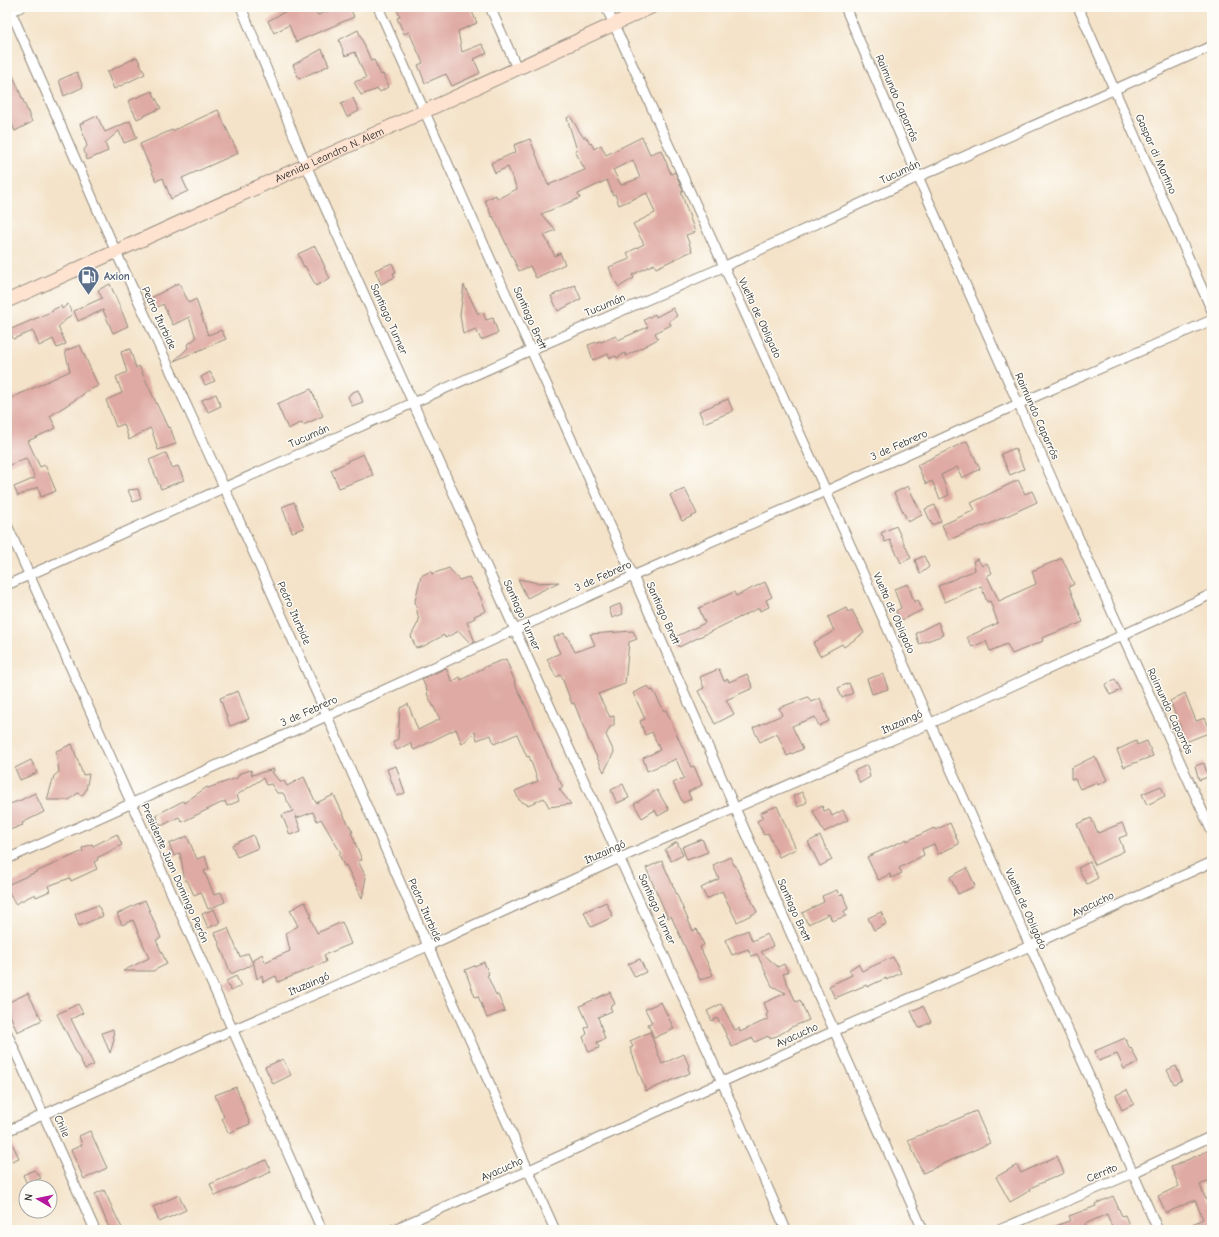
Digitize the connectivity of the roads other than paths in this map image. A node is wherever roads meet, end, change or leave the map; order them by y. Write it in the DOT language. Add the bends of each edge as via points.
graph roads {
  1 [pos="21,7"];
  2 [pos="241,7"];
  3 [pos="378,7"];
  4 [pos="490,7"];
  5 [pos="606,7"];
  6 [pos="651,7"];
  7 [pos="845,7"];
  8 [pos="1078,7"];
  9 [pos="9,11"];
  10 [pos="614,24"];
  11 [pos="1212,46"];
  12 [pos="517,68"];
  13 [pos="1114,89"];
  14 [pos="425,111"];
  15 [pos="306,165"];
  16 [pos="918,176"];
  17 [pos="116,252"];
  18 [pos="723,267"];
  19 [pos="7,301"];
  20 [pos="1212,311"];
  21 [pos="1212,320"];
  22 [pos="531,350"];
  23 [pos="413,403"];
  24 [pos="1018,404"];
  25 [pos="224,488"];
  26 [pos="826,491"];
  27 [pos="7,525"];
  28 [pos="29,575"];
  29 [pos="634,576"];
  30 [pos="7,585"];
  31 [pos="1212,594"];
  32 [pos="515,630"];
  33 [pos="1122,634"];
  34 [pos="327,716"];
  35 [pos="931,723"];
  36 [pos="131,803"];
  37 [pos="735,808"];
  38 [pos="1212,832"];
  39 [pos="620,858"];
  40 [pos="7,859"];
  41 [pos="1212,862"];
  42 [pos="428,946"];
  43 [pos="1030,946"];
  44 [pos="232,1030"];
  45 [pos="834,1031"];
  46 [pos="7,1033"];
  47 [pos="722,1082"];
  48 [pos="44,1114"];
  49 [pos="7,1131"];
  50 [pos="1212,1136"];
  51 [pos="529,1170"];
  52 [pos="1133,1173"];
  53 [pos="95,1230"];
  54 [pos="322,1230"];
  55 [pos="392,1230"];
  56 [pos="555,1230"];
  57 [pos="786,1230"];
  58 [pos="923,1230"];
  59 [pos="999,1230"];
  60 [pos="1158,1230"];
  1 -- 9 [label="street"];
  2 -- 15 [label="street, Santiago Turner"];
  3 -- 14 [label="street, Santiago Brett"];
  4 -- 12 [label="street"];
  5 -- 10 [label="street, Vuelta de Obligado"];
  6 -- 10 [label="main road, Avenida Leandro N. Alem"];
  7 -- 16 [label="street, Raimundo Caparrós"];
  8 -- 13 [label="street, Gaspar di Martino"];
  9 -- 17 [label="street, Pedro Iturbide"];
  10 -- 12 [label="main road, Avenida Leandro N. Alem"];
  10 -- 18 [label="street, Vuelta de Obligado"];
  11 -- 13 [label="street, Tucumán"];
  12 -- 14 [label="main road, Avenida Leandro N. Alem"];
  13 -- 16 [label="street, Tucumán"];
  13 -- 20 [label="street, Gaspar di Martino"];
  14 -- 15 [label="main road, Avenida Leandro N. Alem"];
  14 -- 22 [label="street, Santiago Brett"];
  15 -- 17 [label="main road, Avenida Leandro N. Alem"];
  15 -- 23 [label="street, Santiago Turner"];
  16 -- 18 [label="street, Tucumán"];
  16 -- 24 [label="street, Raimundo Caparrós"];
  17 -- 19 [label="main road, Avenida Leandro N. Alem"];
  17 -- 25 [label="street, Pedro Iturbide"];
  18 -- 22 [label="street, Tucumán"];
  18 -- 26 [label="street, Vuelta de Obligado"];
  21 -- 24 [label="street, 3 de Febrero"];
  22 -- 23 [label="street, Tucumán"];
  22 -- 29 [label="street, Santiago Brett"];
  23 -- 25 [label="street, Tucumán"];
  23 -- 32 [label="street, Santiago Turner"];
  24 -- 26 [label="street, 3 de Febrero"];
  24 -- 33 [label="street, Raimundo Caparrós"];
  25 -- 28 [label="street, Tucumán"];
  25 -- 34 [label="street, Pedro Iturbide"];
  26 -- 29 [label="street, 3 de Febrero"];
  26 -- 35 [label="street, Vuelta de Obligado"];
  27 -- 28 [label="street, Presidente Juan Domingo Perón"];
  28 -- 30 [label="street, Tucumán"];
  28 -- 36 [label="street, Presidente Juan Domingo Perón"];
  29 -- 32 [label="street, 3 de Febrero"];
  29 -- 37 [label="street, Santiago Brett"];
  31 -- 33 [label="street, Ituzaingó"];
  32 -- 34 [label="street, 3 de Febrero"];
  32 -- 39 [label="street, Santiago Turner"];
  33 -- 35 [label="street, Ituzaingó"];
  33 -- 38 [label="street, Raimundo Caparrós"];
  34 -- 36 [label="street, 3 de Febrero"];
  34 -- 42 [label="street, Pedro Iturbide"];
  35 -- 37 [label="street, Ituzaingó"];
  35 -- 43 [label="street, Vuelta de Obligado"];
  36 -- 40 [label="street, 3 de Febrero"];
  36 -- 44 [label="street, Presidente Juan Domingo Perón"];
  37 -- 39 [label="street, Ituzaingó"];
  37 -- 45 [label="street, Santiago Brett"];
  39 -- 42 [label="street, Ituzaingó"];
  39 -- 47 [label="street, Santiago Turner"];
  41 -- 43 [label="street, Ayacucho"];
  42 -- 44 [label="street, Ituzaingó"];
  42 -- 51 [label="street, Pedro Iturbide"];
  43 -- 45 [label="street, Ayacucho"];
  43 -- 52 [label="street, Vuelta de Obligado"];
  44 -- 48 [label="street, Ituzaingó"];
  44 -- 54 [label="street, Presidente Juan Domingo Perón"];
  45 -- 47 [label="street, Ayacucho"];
  45 -- 58 [label="street, Santiago Brett"];
  46 -- 48 [label="street, Chile"];
  47 -- 51 [label="street, Ayacucho"];
  47 -- 57 [label="street, Santiago Turner"];
  48 -- 49 [label="street, Ituzaingó"];
  48 -- 53 [label="street, Chile"];
  50 -- 52 [label="street, Cerrito"];
  51 -- 55 [label="street, Ayacucho"];
  51 -- 56 [label="street, Pedro Iturbide"];
  52 -- 59 [label="street, Cerrito"];
  52 -- 60 [label="street, Vuelta de Obligado"];
}
